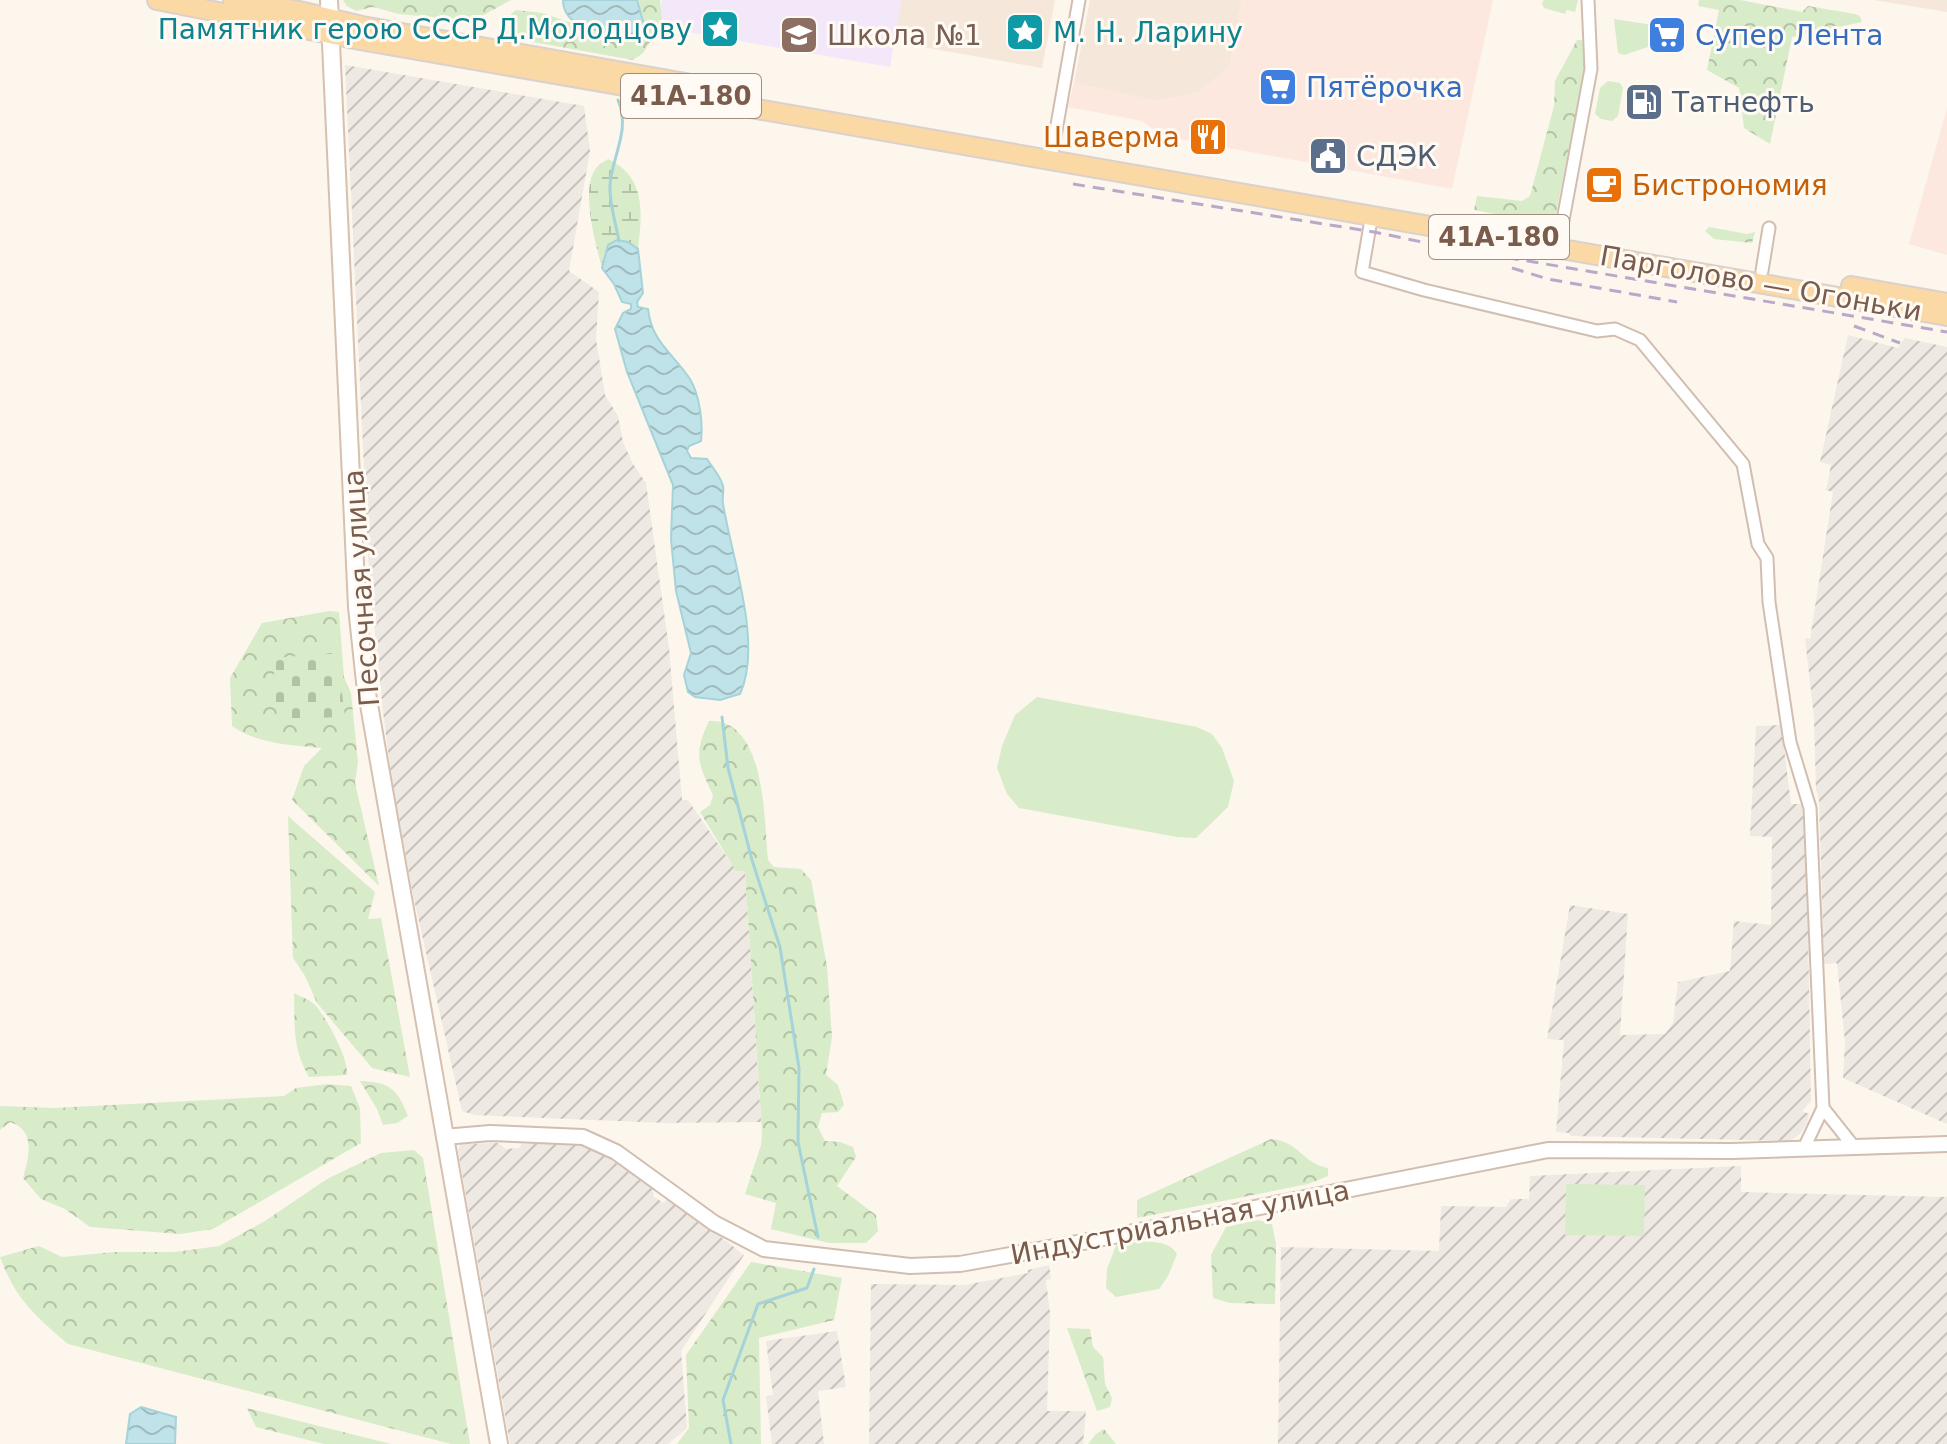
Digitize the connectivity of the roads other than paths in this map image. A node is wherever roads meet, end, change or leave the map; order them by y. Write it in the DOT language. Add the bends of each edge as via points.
graph roads {
  1 [pos="157,0"];
  2 [pos="233,0"];
  3 [pos="1079,0"];
  4 [pos="1588,0"];
  5 [pos="330,17"];
  6 [pos="1052,154"];
  7 [pos="1372,214"];
  8 [pos="1769,228"];
  9 [pos="1559,242"];
  10 [pos="1762,271"];
  11 [pos="1947,303"];
  12 [pos="1947,316"];
  13 [pos="1823,1108"];
  14 [pos="444,1137"];
  15 [pos="1947,1144"];
  16 [pos="1854,1147"];
  17 [pos="1804,1148"];
  18 [pos="499,1444"];
  1 -- 5 [label="main road, Парголово — Огоньки / 41А-180"];
  2 -- 5 [label="main road, Парголово — Огоньки / 41А-180"];
  3 -- 6 [label="street"];
  4 -- 9 [label="street" via="1591,69"];
  5 -- 6 [label="main road, Парголово — Огоньки / 41А-180"];
  5 -- 14 [label="main road, Песочная улица" via="357,607 374,742"];
  6 -- 7 [label="main road, Парголово — Огоньки / 41А-180"];
  6 -- 9 [label="main road, Парголово — Огоньки / 41А-180"];
  7 -- 9 [label="main road, Парголово — Огоньки / 41А-180"];
  7 -- 13 [label="street" via="1362,272 1597,331 1615,329 1640,340 1743,464 1758,544 1767,558 1790,742 1810,808"];
  8 -- 10 [label="street"];
  9 -- 10 [label="main road, Парголово — Огоньки / 41А-180"];
  9 -- 12 [label="main road, Парголово — Огоньки / 41А-180"];
  10 -- 11 [label="main road, Парголово — Огоньки / 41А-180"];
  13 -- 16 [label="street"];
  13 -- 17 [label="street"];
  14 -- 17 [label="street, Индустриальная улица" via="583,1137 616,1152 714,1223 764,1249 910,1266 1006,1256 1548,1150"];
  14 -- 18 [label="main road, Песочная улица"];
  15 -- 16 [label="street, Индустриальная улица"];
  16 -- 17 [label="street, Индустриальная улица"];
}
